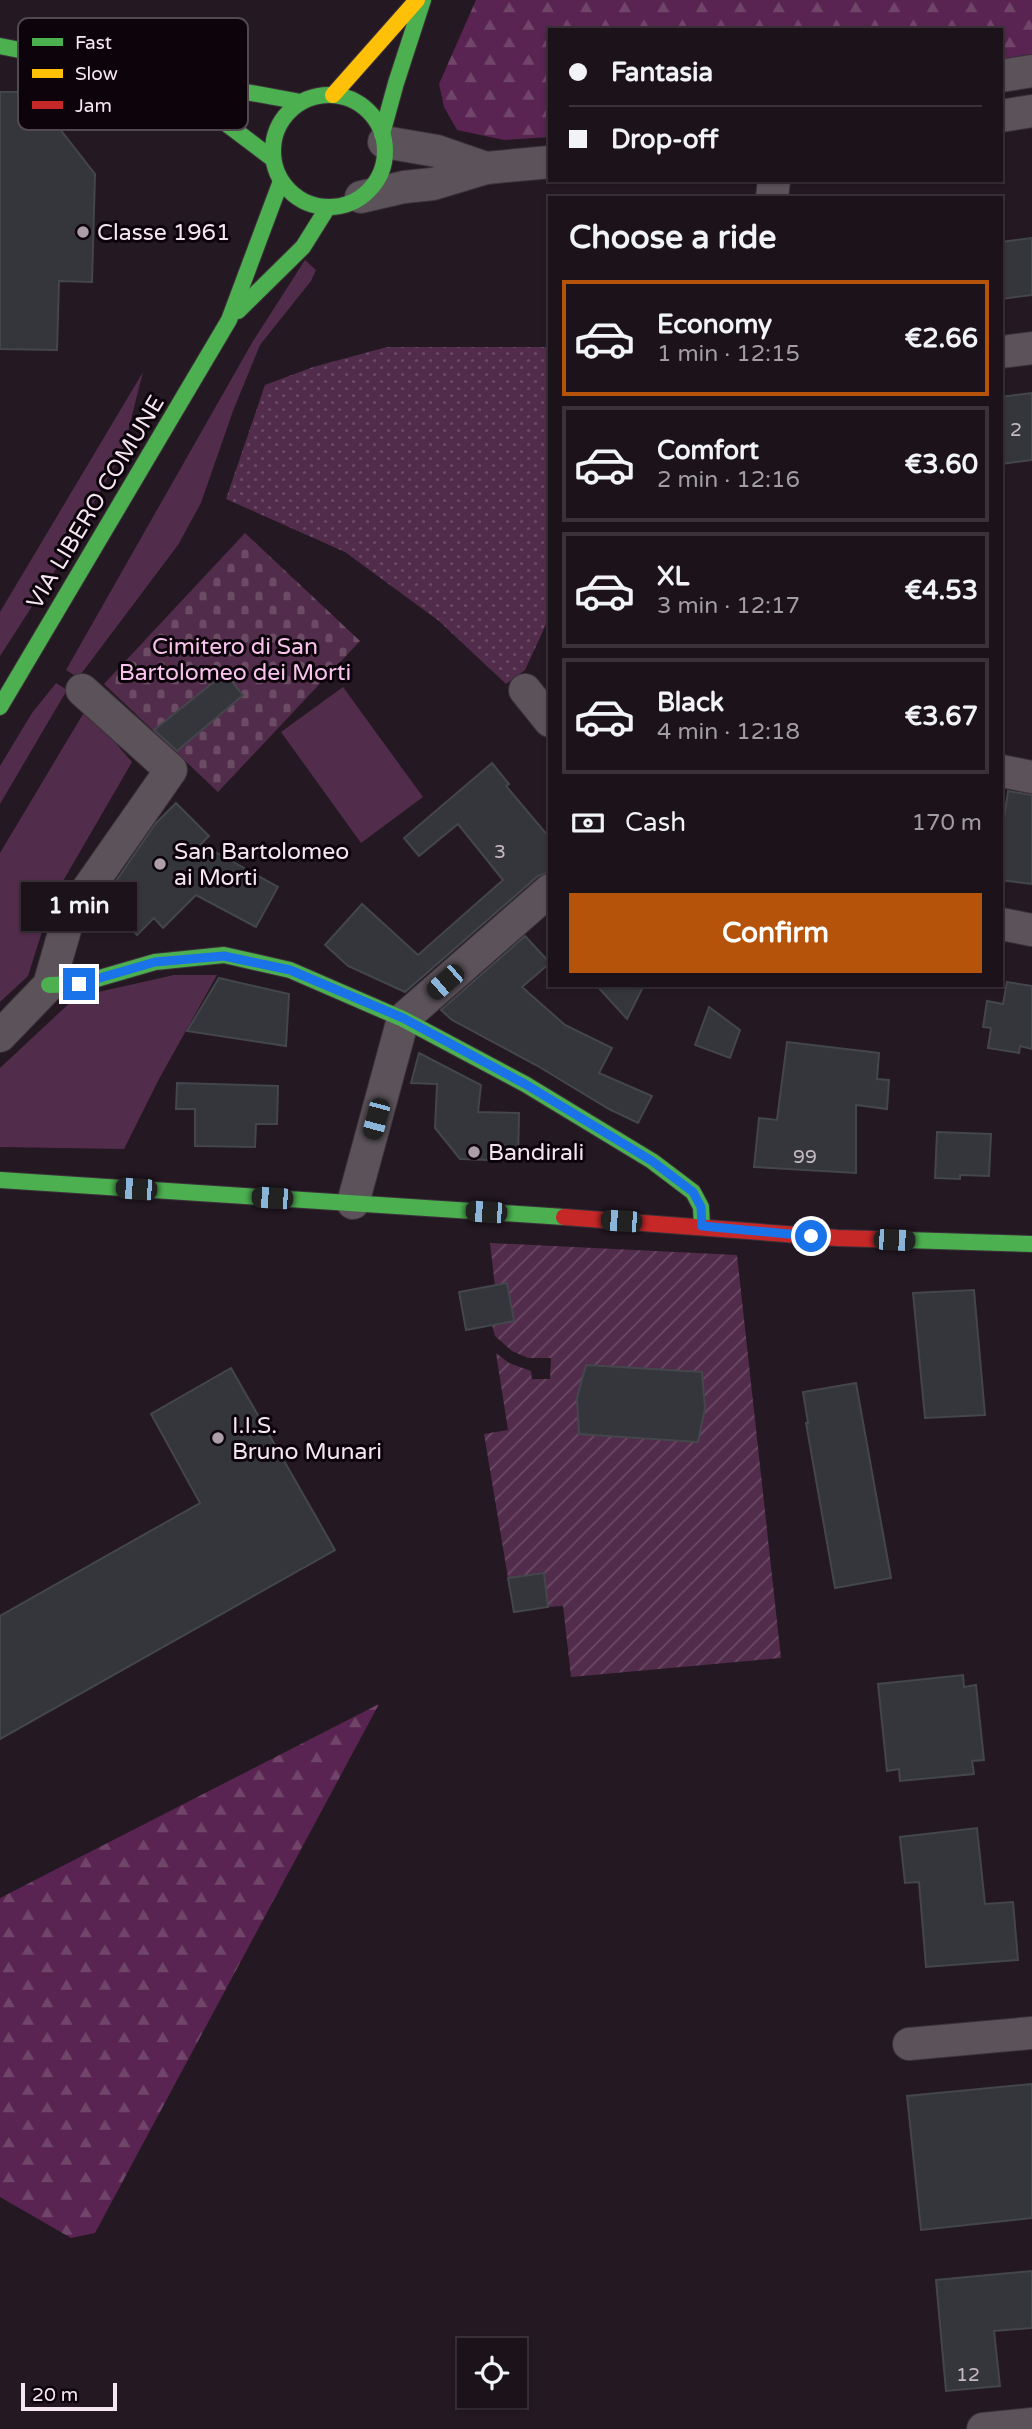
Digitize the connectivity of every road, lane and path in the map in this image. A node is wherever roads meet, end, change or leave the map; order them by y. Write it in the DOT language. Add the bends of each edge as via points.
graph roads {
  1 [pos="417,0"];
  2 [pos="423,0"];
  3 [pos="0,46"];
  4 [pos="18,50"];
  5 [pos="1032,71"];
  6 [pos="1003,76"];
  7 [pos="248,92"];
  8 [pos="333,95"];
  9 [pos="301,102"];
  10 [pos="1032,111"];
  11 [pos="1003,116"];
  12 [pos="235,130"];
  13 [pos="383,138"];
  14 [pos="273,159"];
  15 [pos="548,162"];
  16 [pos="486,168"];
  17 [pos="281,181"];
  18 [pos="361,197"];
  19 [pos="328,207"];
  20 [pos="229,320"];
  21 [pos="1032,348"];
  22 [pos="1003,352"];
  23 [pos="82,690"];
  24 [pos="525,690"];
  25 [pos="0,707"];
  26 [pos="548,719"];
  27 [pos="1003,771"];
  28 [pos="1032,777"];
  29 [pos="548,892"];
  30 [pos="1003,924"];
  31 [pos="1032,930"];
  32 [pos="49,985"];
  33 [pos="403,1018"];
  34 [pos="0,1036"];
  35 [pos="0,1180"];
  36 [pos="353,1203"];
  37 [pos="702,1226"];
  38 [pos="1032,1244"];
  39 [pos="1032,2033"];
  40 [pos="909,2044"];
  41 [pos="1032,2424"];
  42 [pos="983,2429"];
  1 -- 8 [label="main road"];
  2 -- 13 [label="main road" via="391,94"];
  3 -- 4 [label="main road"];
  5 -- 6 [label="street"];
  7 -- 9 [label="main road"];
  8 -- 9 [label="main road"];
  8 -- 13 [label="main road" via="363,107 375,119"];
  9 -- 14 [label="main road" via="278,126"];
  10 -- 11 [label="street"];
  12 -- 14 [label="main road"];
  13 -- 16 [label="street"];
  13 -- 18 [label="main road" via="382,169"];
  14 -- 17 [label="main road"];
  15 -- 16 [label="street"];
  16 -- 18 [label="street" via="433,184"];
  17 -- 19 [label="main road" via="301,200"];
  17 -- 20 [label="main road, VIA LIBERO COMUNE"];
  18 -- 19 [label="main road"];
  19 -- 20 [label="main road, VIA LIBERO COMUNE" via="303,247"];
  20 -- 25 [label="main road, VIA LIBERO COMUNE"];
  21 -- 22 [label="street"];
  23 -- 32 [label="street" via="171,770 69,916"];
  24 -- 26 [label="street"];
  27 -- 28 [label="street"];
  29 -- 33 [label="street"];
  30 -- 31 [label="street"];
  32 -- 33 [label="main road" via="79,984 155,962 224,956 290,970"];
  32 -- 34 [label="street"];
  33 -- 36 [label="street"];
  33 -- 37 [label="main road" via="525,1084 652,1161 693,1192 701,1207"];
  35 -- 36 [label="main road"];
  36 -- 37 [label="main road"];
  37 -- 38 [label="main road" via="838,1238"];
  39 -- 40 [label="street"];
  41 -- 42 [label="street"];
}
